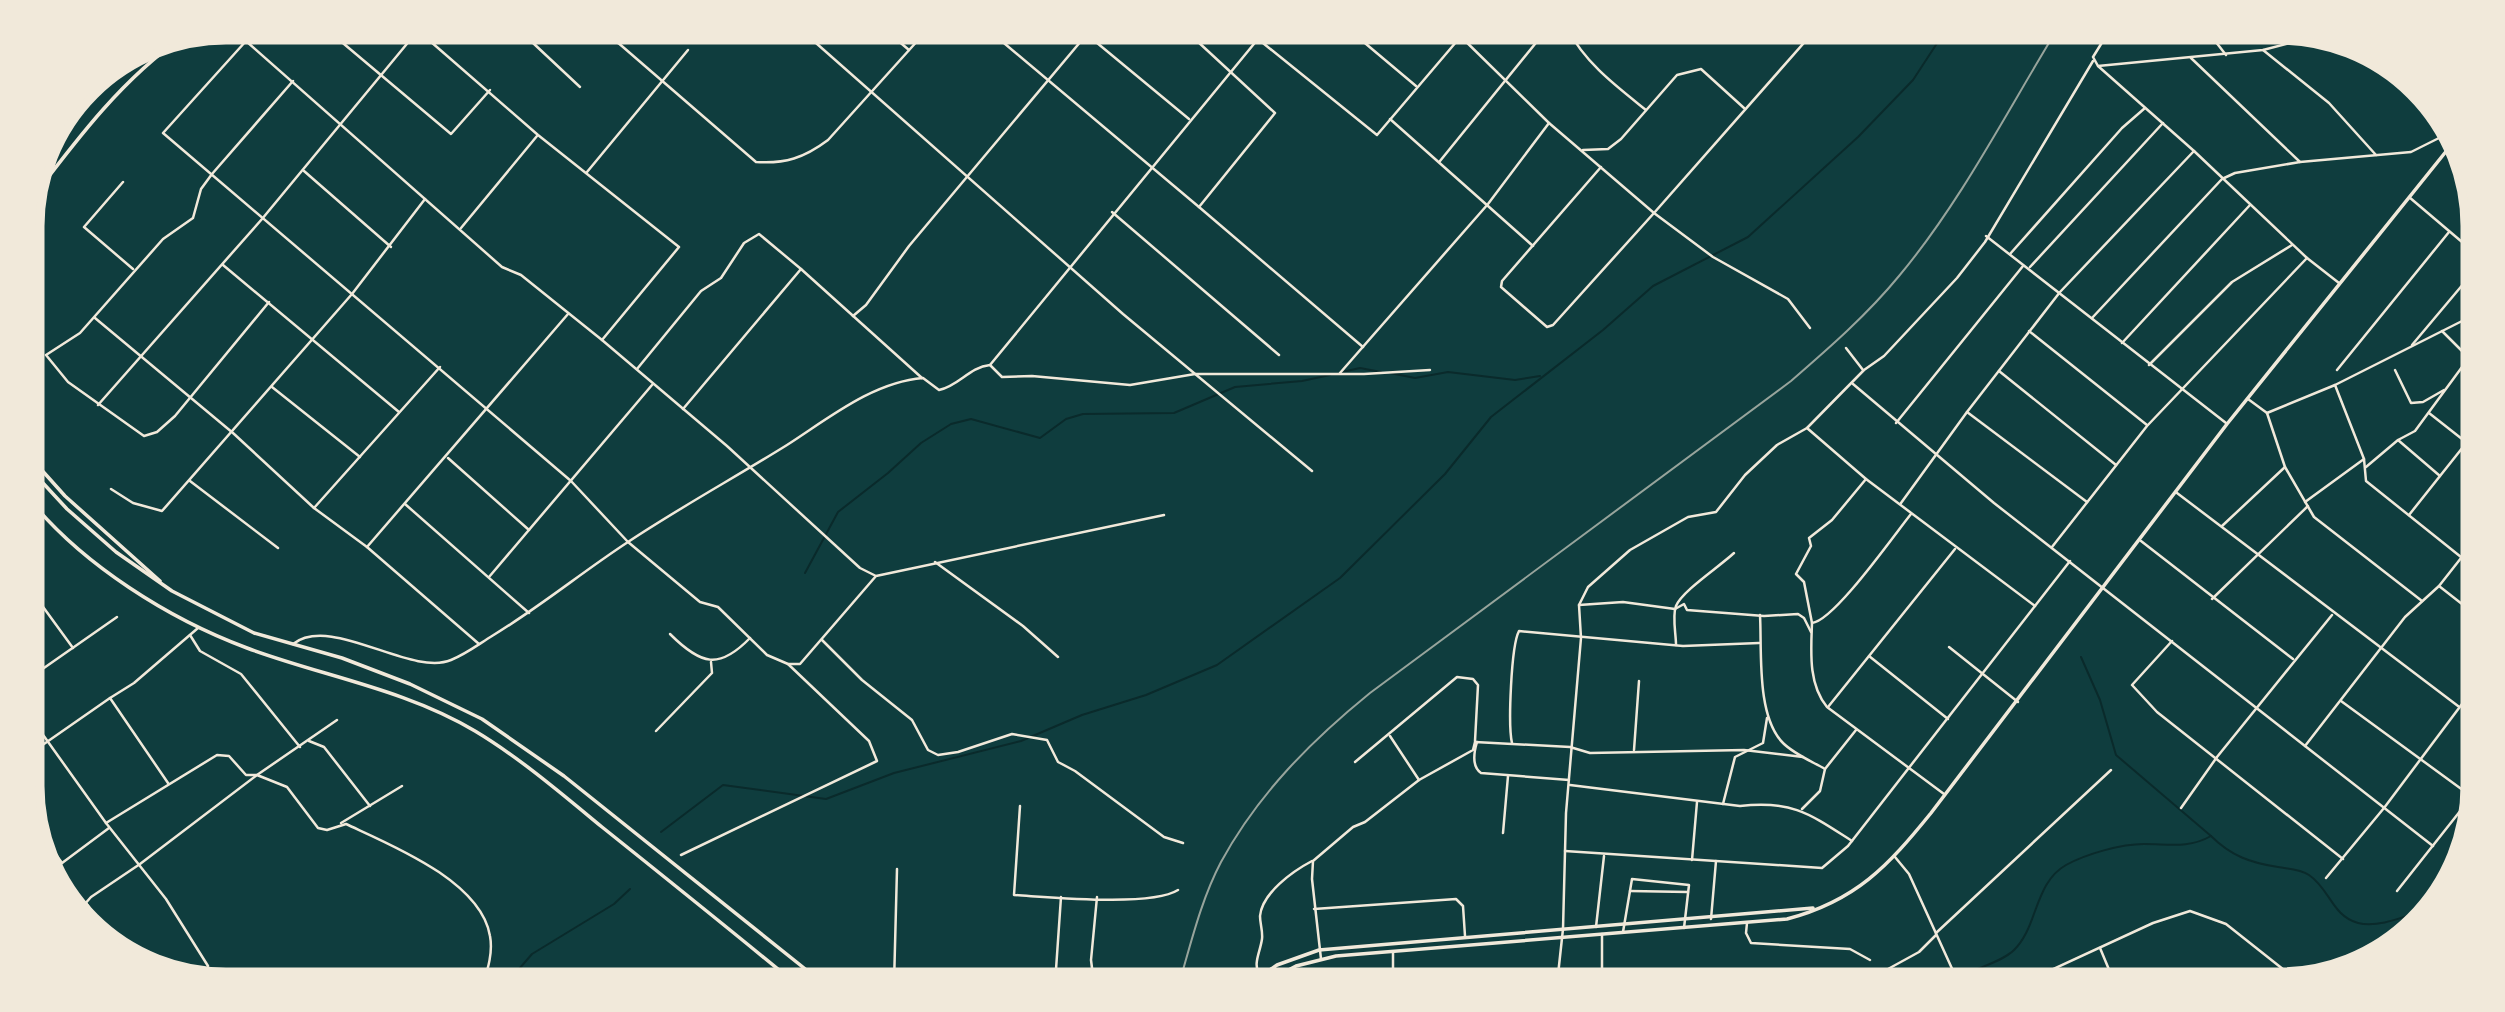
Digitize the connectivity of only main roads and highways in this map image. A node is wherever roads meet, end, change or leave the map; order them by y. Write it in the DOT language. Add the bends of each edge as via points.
graph roads {
  1 [pos="158,54"];
  2 [pos="128,69"];
  3 [pos="2448,149"];
  4 [pos="47,180"];
  5 [pos="41,469"];
  6 [pos="41,480"];
  7 [pos="40,513"];
  8 [pos="172,591"];
  9 [pos="1822,907"];
  10 [pos="1267,971"];
  11 [pos="1283,971"];
  12 [pos="781,972"];
  13 [pos="809,972"];
  1 -- 2 [label="main road"];
  1 -- 4 [label="main road" via="111,101"];
  3 -- 9 [label="main road" via="2227,424 1895,857 1861,888"];
  5 -- 8 [label="main road"];
  6 -- 8 [label="main road" via="116,552"];
  7 -- 12 [label="main road" via="103,568 198,628 248,649 402,697 475,731 574,804"];
  8 -- 13 [label="main road" via="254,634 342,658 482,719 564,776"];
  9 -- 10 [label="main road" via="1319,950"];
  9 -- 11 [label="main road" via="1787,919 1321,959"];
}
